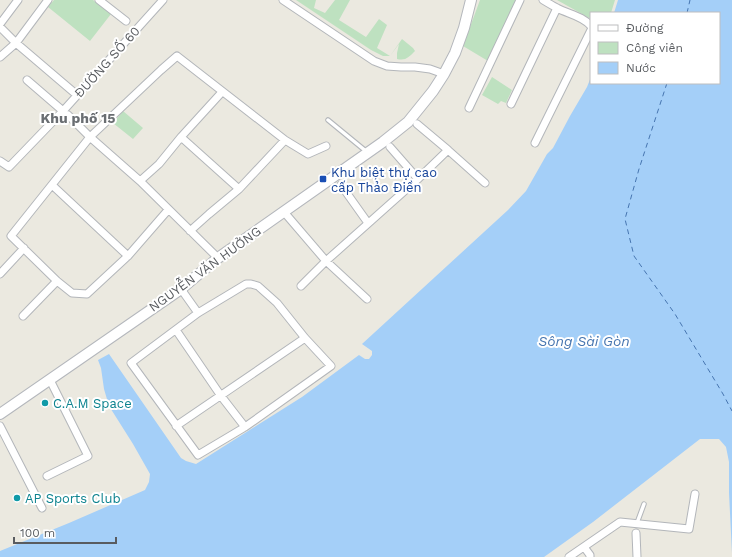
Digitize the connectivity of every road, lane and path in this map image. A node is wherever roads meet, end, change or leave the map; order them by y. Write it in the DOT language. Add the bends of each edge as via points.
graph roads {
  1 [pos="18,0"];
  2 [pos="98,0"];
  3 [pos="163,0"];
  4 [pos="283,0"];
  5 [pos="471,0"];
  6 [pos="520,0"];
  7 [pos="543,0"];
  8 [pos="47,1"];
  9 [pos="557,8"];
  10 [pos="126,21"];
  11 [pos="0,24"];
  12 [pos="590,24"];
  13 [pos="0,27"];
  14 [pos="590,32"];
  15 [pos="16,43"];
  16 [pos="0,57"];
  17 [pos="444,74"];
  18 [pos="27,80"];
  19 [pos="222,92"];
  20 [pos="77,95"];
  21 [pos="511,104"];
  22 [pos="469,108"];
  23 [pos="66,113"];
  24 [pos="328,120"];
  25 [pos="413,123"];
  26 [pos="181,137"];
  27 [pos="90,138"];
  28 [pos="285,140"];
  29 [pos="535,144"];
  30 [pos="326,146"];
  31 [pos="390,147"];
  32 [pos="448,150"];
  33 [pos="367,153"];
  34 [pos="0,161"];
  35 [pos="418,179"];
  36 [pos="140,181"];
  37 [pos="485,183"];
  38 [pos="342,185"];
  39 [pos="52,186"];
  40 [pos="239,189"];
  41 [pos="168,210"];
  42 [pos="284,212"];
  43 [pos="368,223"];
  44 [pos="190,231"];
  45 [pos="24,248"];
  46 [pos="128,256"];
  47 [pos="218,258"];
  48 [pos="326,261"];
  49 [pos="0,274"];
  50 [pos="57,281"];
  51 [pos="301,286"];
  52 [pos="181,289"];
  53 [pos="367,299"];
  54 [pos="198,313"];
  55 [pos="23,316"];
  56 [pos="176,330"];
  57 [pos="305,338"];
  58 [pos="50,380"];
  59 [pos="221,396"];
  60 [pos="0,414"];
  61 [pos="0,426"];
  62 [pos="176,426"];
  63 [pos="245,427"];
  64 [pos="47,476"];
  65 [pos="695,494"];
  66 [pos="644,504"];
  67 [pos="42,508"];
  68 [pos="637,523"];
  69 [pos="636,533"];
  70 [pos="584,547"];
  71 [pos="569,557"];
  72 [pos="590,557"];
  73 [pos="637,557"];
  1 -- 11 [label="street"];
  2 -- 10 [label="street"];
  3 -- 20 [label="street, ĐƯỜNG SỐ 60"];
  4 -- 17 [label="street" via="374,61 387,66 430,69"];
  5 -- 17 [label="main road" via="455,53"];
  6 -- 22 [label="street"];
  7 -- 9 [label="street"];
  8 -- 15 [label="street"];
  9 -- 12 [label="street"];
  9 -- 21 [label="street"];
  13 -- 15 [label="street"];
  14 -- 29 [label="street"];
  15 -- 16 [label="street"];
  15 -- 20 [label="street"];
  17 -- 25 [label="main road, NGUYỄN VĂN HƯỞNG"];
  18 -- 23 [label="street"];
  19 -- 26 [label="street"];
  19 -- 27 [label="street" via="177,56"];
  19 -- 28 [label="street"];
  20 -- 23 [label="street, ĐƯỜNG SỐ 60"];
  23 -- 27 [label="street"];
  23 -- 34 [label="street, ĐƯỜNG SỐ 60" via="9,167"];
  24 -- 33 [label="lane"];
  25 -- 32 [label="street"];
  25 -- 33 [label="main road, NGUYỄN VĂN HƯỞNG"];
  26 -- 36 [label="street" via="159,164"];
  26 -- 40 [label="street"];
  27 -- 36 [label="street"];
  27 -- 39 [label="street"];
  28 -- 30 [label="street" via="308,154"];
  28 -- 40 [label="street"];
  31 -- 35 [label="street"];
  32 -- 35 [label="street"];
  32 -- 37 [label="street"];
  33 -- 42 [label="main road, NGUYỄN VĂN HƯỞNG"];
  35 -- 43 [label="street"];
  36 -- 41 [label="street"];
  38 -- 43 [label="street"];
  39 -- 45 [label="street" via="11,236"];
  39 -- 46 [label="street"];
  40 -- 44 [label="street"];
  41 -- 44 [label="street"];
  41 -- 46 [label="street"];
  42 -- 47 [label="main road, NGUYỄN VĂN HƯỞNG"];
  42 -- 48 [label="street"];
  43 -- 48 [label="street"];
  44 -- 47 [label="street"];
  45 -- 49 [label="street"];
  45 -- 50 [label="street"];
  46 -- 50 [label="street" via="87,294 72,293"];
  47 -- 52 [label="main road, NGUYỄN VĂN HƯỞNG"];
  48 -- 51 [label="street"];
  48 -- 53 [label="street"];
  50 -- 55 [label="street"];
  52 -- 54 [label="street"];
  52 -- 58 [label="main road, NGUYỄN VĂN HƯỞNG"];
  54 -- 56 [label="street"];
  54 -- 57 [label="street" via="246,284 251,284 258,286 277,303"];
  56 -- 59 [label="street"];
  56 -- 62 [label="street" via="131,363"];
  57 -- 59 [label="street"];
  57 -- 63 [label="street" via="331,366"];
  58 -- 60 [label="main road, NGUYỄN VĂN HƯỞNG"];
  58 -- 64 [label="street" via="88,456"];
  59 -- 62 [label="street"];
  59 -- 63 [label="street"];
  61 -- 67 [label="street"];
  62 -- 63 [label="street" via="198,455"];
  65 -- 68 [label="street" via="689,529"];
  66 -- 68 [label="lane"];
  68 -- 70 [label="street" via="620,522"];
  69 -- 73 [label="street"];
  70 -- 71 [label="street"];
  70 -- 72 [label="street"];
}
